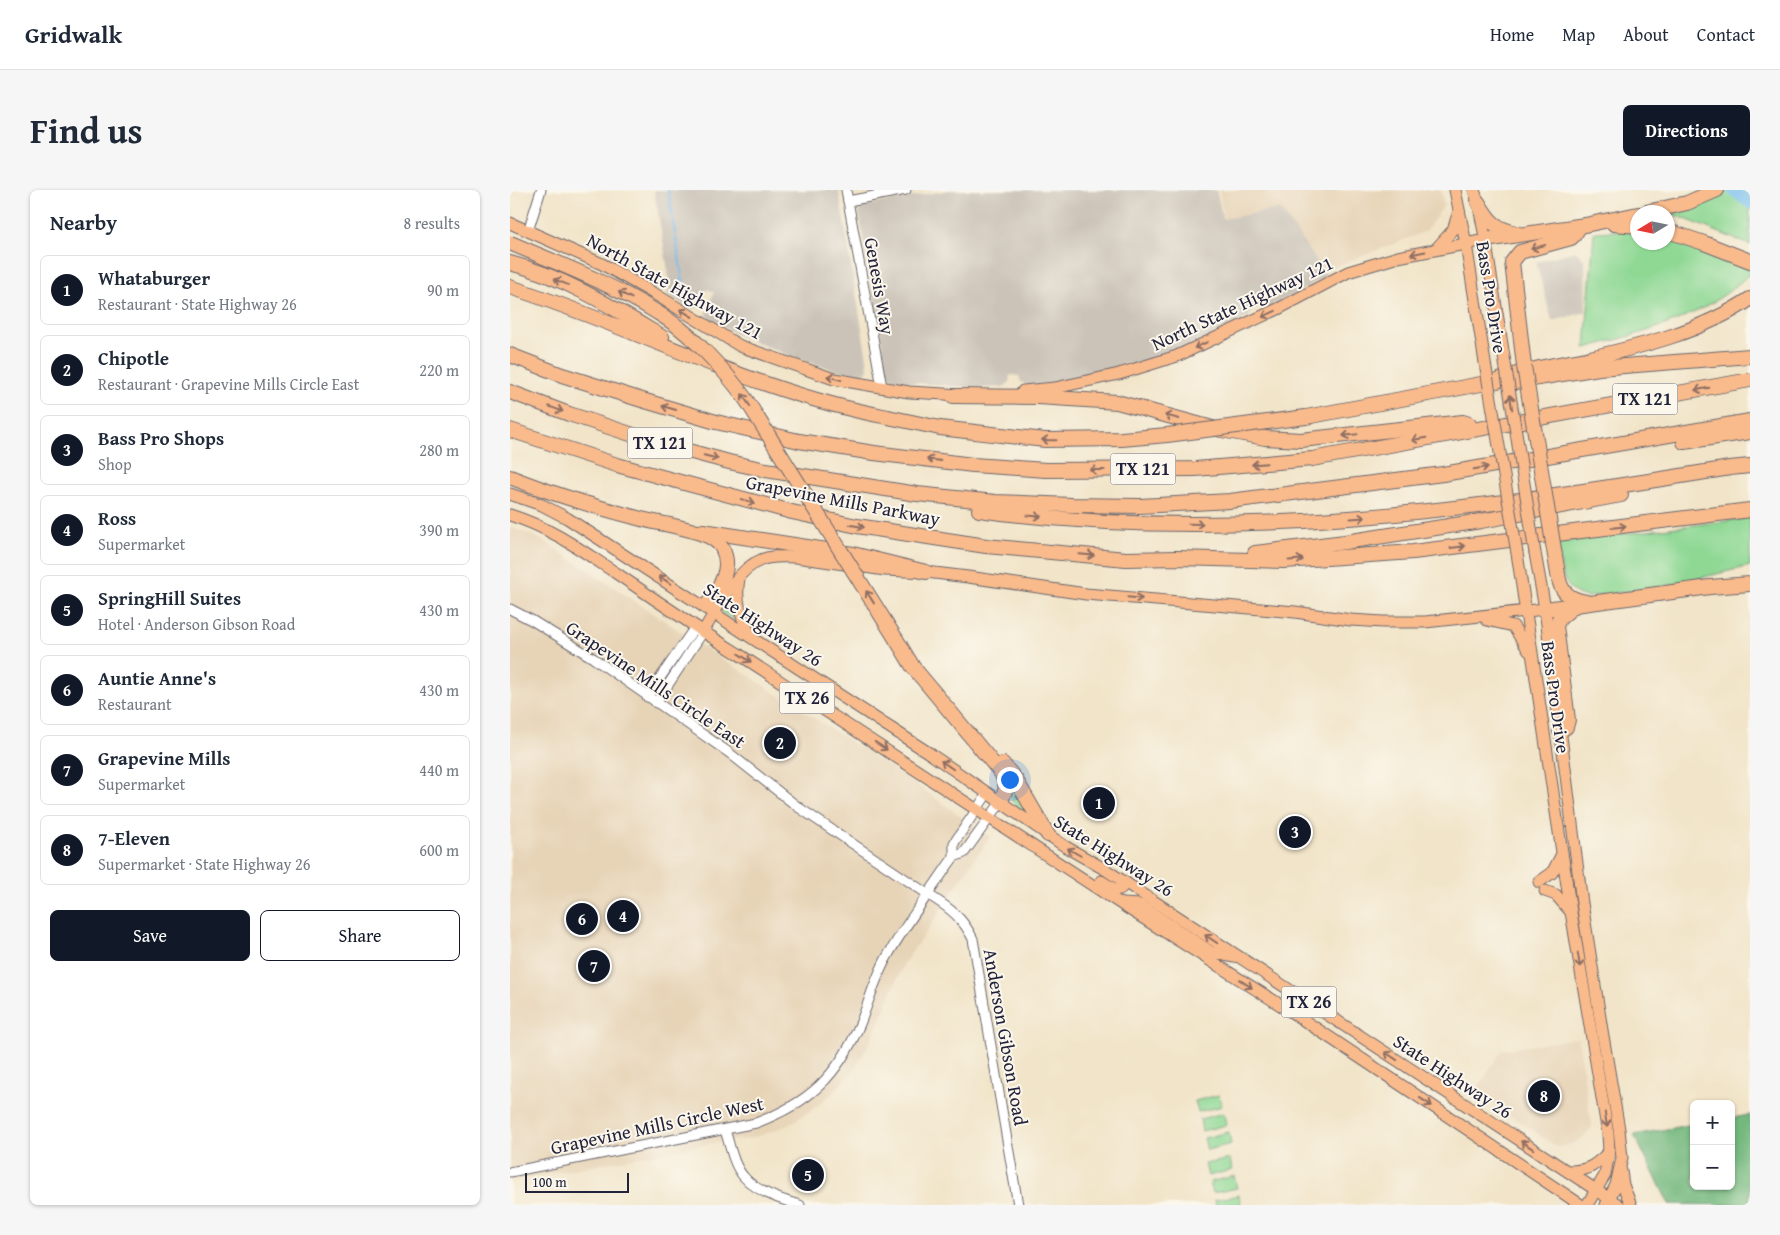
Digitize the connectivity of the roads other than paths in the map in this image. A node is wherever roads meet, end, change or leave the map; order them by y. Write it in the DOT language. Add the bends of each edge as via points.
graph roads {
  1 [pos="541,190"];
  2 [pos="846,190"];
  3 [pos="906,190"];
  4 [pos="1455,190"];
  5 [pos="1717,190"];
  6 [pos="1476,196"];
  7 [pos="848,201"];
  8 [pos="1675,206"];
  9 [pos="1459,209"];
  10 [pos="1630,216"];
  11 [pos="510,223"];
  12 [pos="1583,225"];
  13 [pos="1630,226"];
  14 [pos="528,231"];
  15 [pos="1675,233"];
  16 [pos="1522,234"];
  17 [pos="1486,240"];
  18 [pos="510,243"];
  19 [pos="1466,244"];
  20 [pos="1436,249"];
  21 [pos="1750,261"];
  22 [pos="510,263"];
  23 [pos="510,287"];
  24 [pos="1750,299"];
  25 [pos="510,354"];
  26 [pos="1750,356"];
  27 [pos="695,357"];
  28 [pos="1750,380"];
  29 [pos="1497,381"];
  30 [pos="882,387"];
  31 [pos="510,392"];
  32 [pos="953,396"];
  33 [pos="1750,421"];
  34 [pos="1484,427"];
  35 [pos="510,430"];
  36 [pos="1750,432"];
  37 [pos="1546,456"];
  38 [pos="1750,467"];
  39 [pos="510,477"];
  40 [pos="1624,490"];
  41 [pos="510,494"];
  42 [pos="917,494"];
  43 [pos="1750,510"];
  44 [pos="510,515"];
  45 [pos="690,530"];
  46 [pos="1177,558"];
  47 [pos="926,572"];
  48 [pos="740,574"];
  49 [pos="1750,574"];
  50 [pos="1750,584"];
  51 [pos="1710,587"];
  52 [pos="1592,603"];
  53 [pos="1574,606"];
  54 [pos="510,609"];
  55 [pos="1545,609"];
  56 [pos="710,610"];
  57 [pos="1526,612"];
  58 [pos="1472,618"];
  59 [pos="699,630"];
  60 [pos="752,638"];
  61 [pos="1532,657"];
  62 [pos="648,697"];
  63 [pos="656,703"];
  64 [pos="961,723"];
  65 [pos="1560,731"];
  66 [pos="986,794"];
  67 [pos="1000,802"];
  68 [pos="976,809"];
  69 [pos="990,818"];
  70 [pos="1048,835"];
  71 [pos="1562,854"];
  72 [pos="954,856"];
  73 [pos="1058,863"];
  74 [pos="1126,883"];
  75 [pos="929,894"];
  76 [pos="1123,904"];
  77 [pos="1571,912"];
  78 [pos="1240,958"];
  79 [pos="1409,1068"];
  80 [pos="1399,1083"];
  81 [pos="725,1130"];
  82 [pos="1608,1152"];
  83 [pos="1622,1158"];
  84 [pos="1568,1171"];
  85 [pos="510,1172"];
  86 [pos="1596,1190"];
  87 [pos="1612,1203"];
  88 [pos="800,1205"];
  89 [pos="1018,1205"];
  90 [pos="1581,1205"];
  91 [pos="1586,1205"];
  92 [pos="1631,1205"];
  1 -- 14 [label="street"];
  2 -- 7 [label="street, Genesis Way"];
  3 -- 7 [label="street"];
  4 -- 9 [label="main road, Bass Pro Drive"];
  5 -- 8 [label="highway"];
  6 -- 16 [label="highway" via="1484,213 1497,227"];
  6 -- 17 [label="main road, Bass Pro Drive"];
  7 -- 30 [label="street, Genesis Way"];
  9 -- 19 [label="main road, Bass Pro Drive"];
  9 -- 20 [label="main road" via="1453,230"];
  10 -- 12 [label="highway"];
  11 -- 14 [label="main road, North State Highway 121"];
  12 -- 13 [label="highway"];
  12 -- 16 [label="highway"];
  12 -- 52 [label="highway, one-way, bridge" via="1571,238 1520,252 1512,262 1524,366 1561,588 1576,600"];
  30 -- 14 [label="main road, North State Highway 121, one-way" via="834,379 740,346 602,264"];
  15 -- 21 [label="highway"];
  16 -- 17 [label="highway"];
  17 -- 19 [label="main road, North State Highway 121"];
  55 -- 17 [label="main road, Bass Pro Drive, one-way, bridge"];
  64 -- 18 [label="highway, one-way, bridge" via="913,667 747,400 726,374 693,340 659,313 592,278"];
  19 -- 20 [label="main road, North State Highway 121"];
  19 -- 57 [label="main road, Bass Pro Drive, bridge"];
  20 -- 32 [label="main road, North State Highway 121, one-way" via="1348,272 1177,356 1118,374 1055,388"];
  27 -- 22 [label="highway, one-way" via="580,290"];
  23 -- 27 [label="highway"];
  24 -- 29 [label="highway" via="1699,327 1673,336 1519,372"];
  34 -- 25 [label="highway, TX 121, one-way" via="1312,458 1195,469 1046,470 972,465 799,441 716,422 562,375"];
  26 -- 29 [label="highway" via="1599,368 1520,382"];
  29 -- 27 [label="highway, one-way, bridge" via="1306,417 1122,439 1045,440 940,428 853,411 789,392"];
  28 -- 34 [label="highway, TX 121, one-way"];
  30 -- 32 [label="main road, North State Highway 121"];
  31 -- 42 [label="highway, TX 121, one-way" via="655,442 729,462"];
  34 -- 32 [label="highway, one-way" via="1463,422 1301,440 1265,438 1216,429 1117,402"];
  33 -- 37 [label="highway, TX 121"];
  35 -- 46 [label="highway, Grapevine Mills Parkway, one-way" via="700,488 857,526 986,546 1126,559"];
  36 -- 37 [label="highway" via="1582,458"];
  42 -- 37 [label="highway, TX 121, one-way" via="1072,505 1140,506 1230,501 1443,474"];
  38 -- 40 [label="highway"];
  39 -- 45 [label="highway" via="603,509"];
  42 -- 40 [label="highway, one-way" via="955,506 1015,515 1222,524 1402,515"];
  40 -- 46 [label="highway" via="1481,521 1345,542 1268,552"];
  56 -- 41 [label="main road, State Highway 26 / TX 26, one-way" via="568,518"];
  46 -- 43 [label="highway, one-way" via="1284,561 1413,552"];
  44 -- 59 [label="main road, State Highway 26 / TX 26" via="554,532"];
  45 -- 47 [label="highway" via="853,554"];
  45 -- 56 [label="highway" via="714,539 722,548 726,561 724,578"];
  47 -- 48 [label="main road" via="770,557"];
  47 -- 58 [label="main road, one-way" via="1086,594 1351,620 1425,622"];
  48 -- 56 [label="main road"];
  48 -- 60 [label="main road" via="739,606"];
  49 -- 51 [label="highway"];
  50 -- 51 [label="highway"];
  51 -- 52 [label="highway"];
  52 -- 53 [label="highway"];
  53 -- 55 [label="highway"];
  53 -- 65 [label="highway" via="1556,626 1568,720"];
  54 -- 62 [label="street, Grapevine Mills Circle East" via="593,658"];
  55 -- 57 [label="main road"];
  55 -- 65 [label="main road, Bass Pro Drive"];
  56 -- 59 [label="main road"];
  56 -- 60 [label="main road, State Highway 26 / TX 26"];
  57 -- 58 [label="main road"];
  57 -- 61 [label="main road, Bass Pro Drive"];
  58 -- 61 [label="main road" via="1513,626"];
  59 -- 62 [label="street"];
  59 -- 63 [label="street"];
  59 -- 68 [label="main road, State Highway 26 / TX 26, one-way"];
  66 -- 60 [label="main road, State Highway 26 / TX 26, one-way"];
  61 -- 71 [label="main road, Bass Pro Drive"];
  62 -- 63 [label="street, Grapevine Mills Circle East"];
  63 -- 75 [label="street, Grapevine Mills Circle East" via="728,752 798,807"];
  64 -- 67 [label="highway" via="1002,774 1006,788"];
  64 -- 70 [label="highway" via="1010,771"];
  65 -- 83 [label="main road, Bass Pro Drive"];
  66 -- 67 [label="main road, State Highway 26 / TX 26"];
  66 -- 68 [label="street"];
  67 -- 69 [label="street"];
  67 -- 70 [label="main road, State Highway 26 / TX 26"];
  68 -- 69 [label="main road, State Highway 26 / TX 26"];
  68 -- 72 [label="street" via="954,843"];
  69 -- 72 [label="street" via="964,853"];
  69 -- 73 [label="main road, State Highway 26 / TX 26"];
  74 -- 70 [label="main road, State Highway 26 / TX 26, one-way"];
  71 -- 77 [label="main road, Bass Pro Drive"];
  71 -- 77 [label="main road" via="1542,887 1556,895"];
  72 -- 75 [label="street, Grapevine Mills Circle West"];
  73 -- 74 [label="main road" via="1073,866 1116,890"];
  73 -- 76 [label="main road, State Highway 26 / TX 26"];
  78 -- 74 [label="main road, State Highway 26 / TX 26, one-way"];
  75 -- 81 [label="street, Grapevine Mills Circle West" via="887,957 859,1025 843,1057 825,1082 804,1100 774,1117"];
  75 -- 89 [label="street, Anderson Gibson Road" via="954,912 973,939"];
  76 -- 78 [label="main road" via="1140,905 1211,952"];
  76 -- 80 [label="main road, State Highway 26 / TX 26, one-way"];
  77 -- 82 [label="main road, Bass Pro Drive, one-way" via="1608,1134"];
  79 -- 78 [label="main road, State Highway 26 / TX 26, one-way"];
  79 -- 80 [label="main road"];
  84 -- 79 [label="main road, State Highway 26 / TX 26, one-way"];
  80 -- 90 [label="main road, State Highway 26 / TX 26, one-way"];
  81 -- 85 [label="street, Grapevine Mills Circle West"];
  81 -- 88 [label="street" via="744,1178 782,1200"];
  82 -- 84 [label="main road" via="1588,1170"];
  82 -- 86 [label="main road, Bass Pro Drive" via="1605,1174"];
  83 -- 87 [label="main road, Bass Pro Drive"];
  83 -- 92 [label="main road" via="1622,1179"];
  84 -- 86 [label="main road, State Highway 26 / TX 26"];
  86 -- 87 [label="main road, State Highway 26 / TX 26"];
  86 -- 91 [label="main road, Bass Pro Drive"];
}
